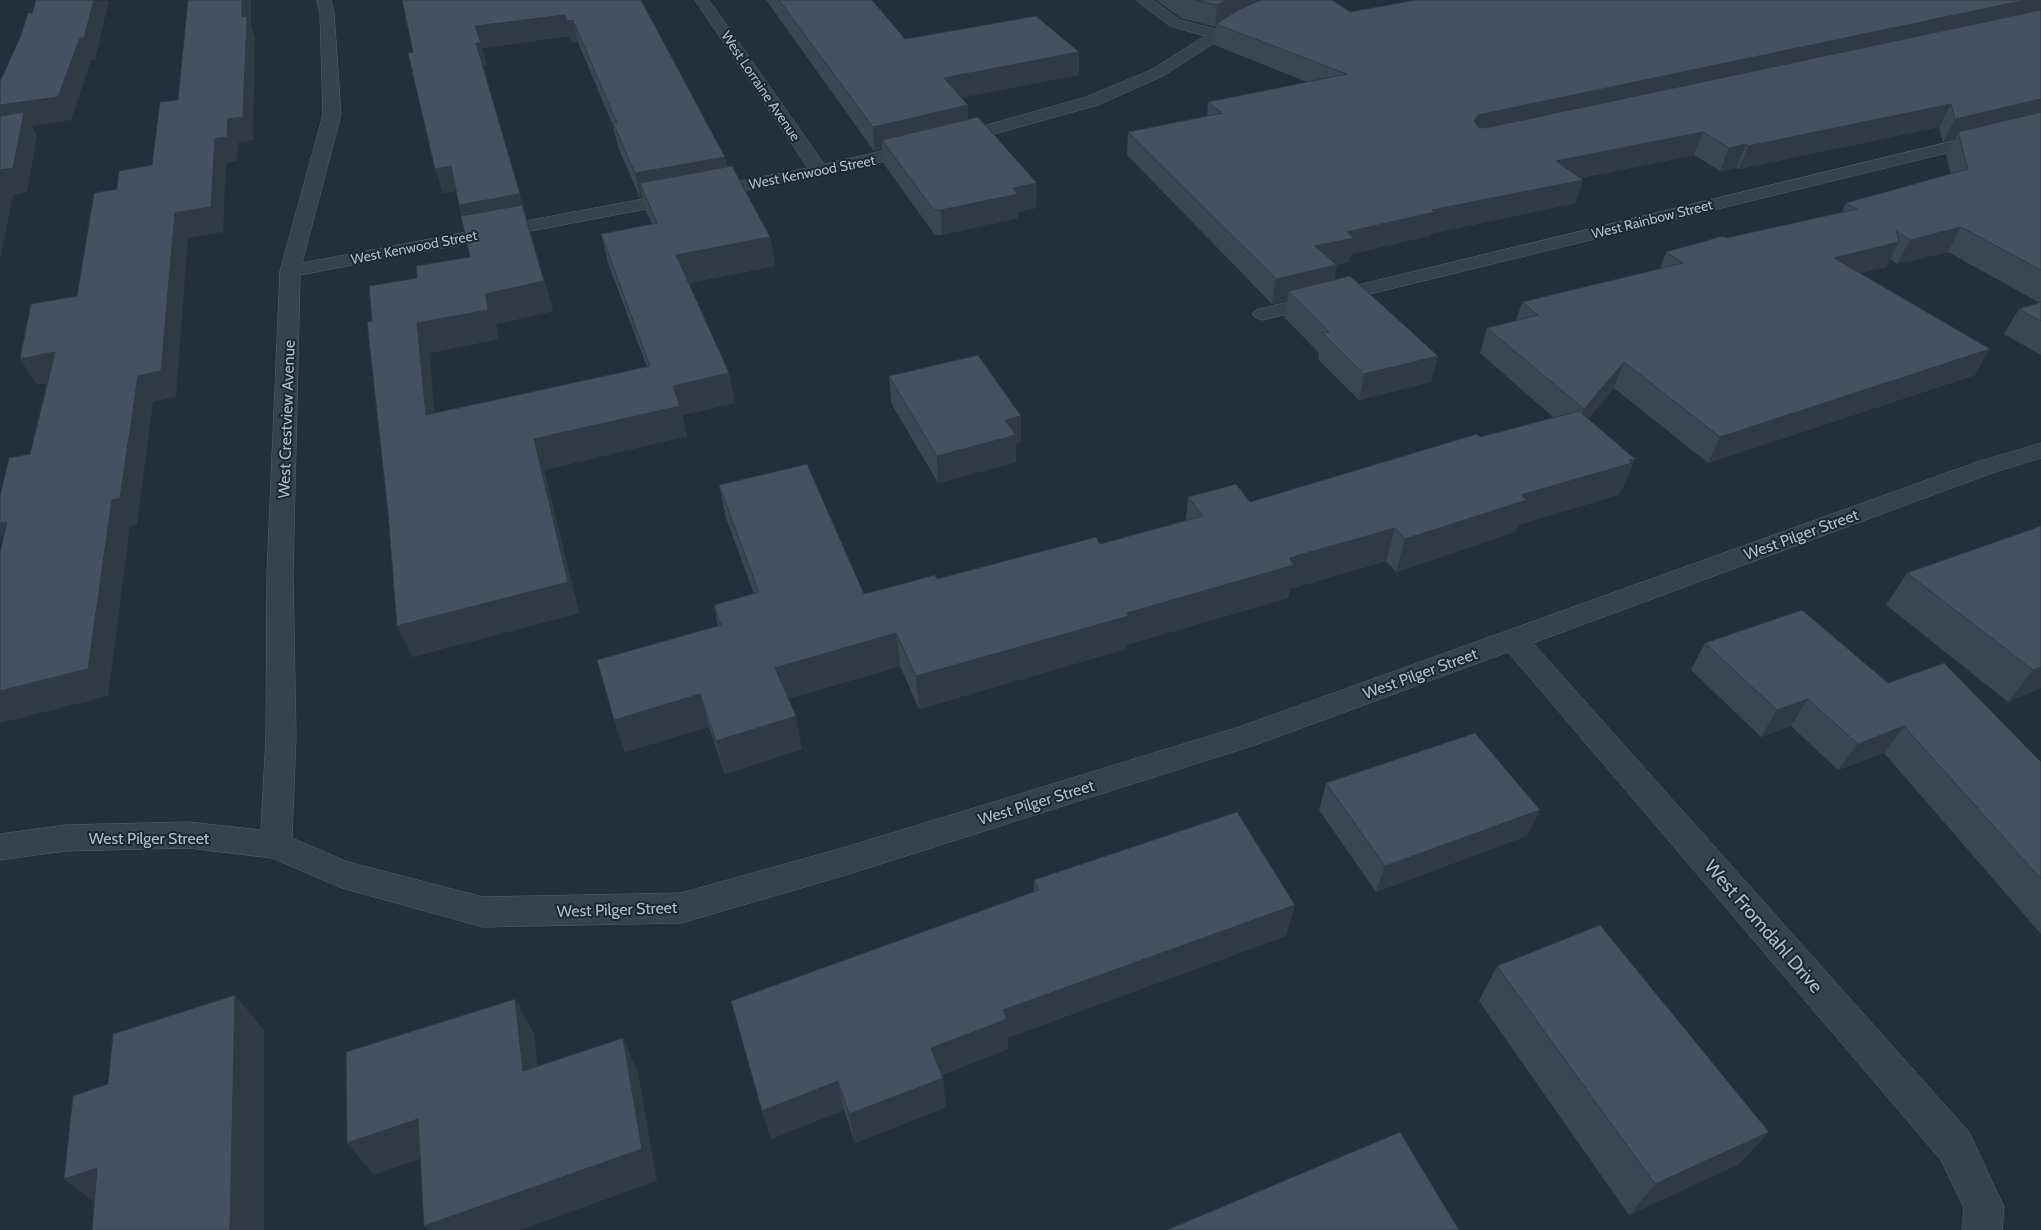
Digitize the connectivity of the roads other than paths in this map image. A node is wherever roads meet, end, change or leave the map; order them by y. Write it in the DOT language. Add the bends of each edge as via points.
graph roads {
  1 [pos="324,0"];
  2 [pos="702,0"];
  3 [pos="1143,0"];
  4 [pos="1309,0"];
  5 [pos="1217,34"];
  6 [pos="2041,125"];
  7 [pos="819,172"];
  8 [pos="290,271"];
  9 [pos="1263,314"];
  10 [pos="2041,450"];
  11 [pos="1513,639"];
  12 [pos="276,845"];
  13 [pos="0,848"];
  14 [pos="1982,1230"];
  1 -- 8 [label="street, West Crestview Avenue" via="328,13 332,115"];
  2 -- 7 [label="street, West Lorraine Avenue"];
  3 -- 5 [label="street" via="1175,23"];
  4 -- 5 [label="street, West Kenwood Street" via="1255,15"];
  5 -- 7 [label="street, West Kenwood Street" via="1156,73 1092,101"];
  6 -- 9 [label="street, West Rainbow Street"];
  7 -- 8 [label="street, West Kenwood Street"];
  8 -- 12 [label="street, West Crestview Avenue" via="280,574 281,737"];
  10 -- 11 [label="street, West Pilger Street" via="1986,467"];
  11 -- 12 [label="street, West Pilger Street" via="1246,736 846,861 681,908 483,912 342,874"];
  11 -- 14 [label="street, West Fromdahl Drive" via="1955,1146 1984,1207"];
  12 -- 13 [label="street, West Pilger Street" via="188,835 66,838"];
}
